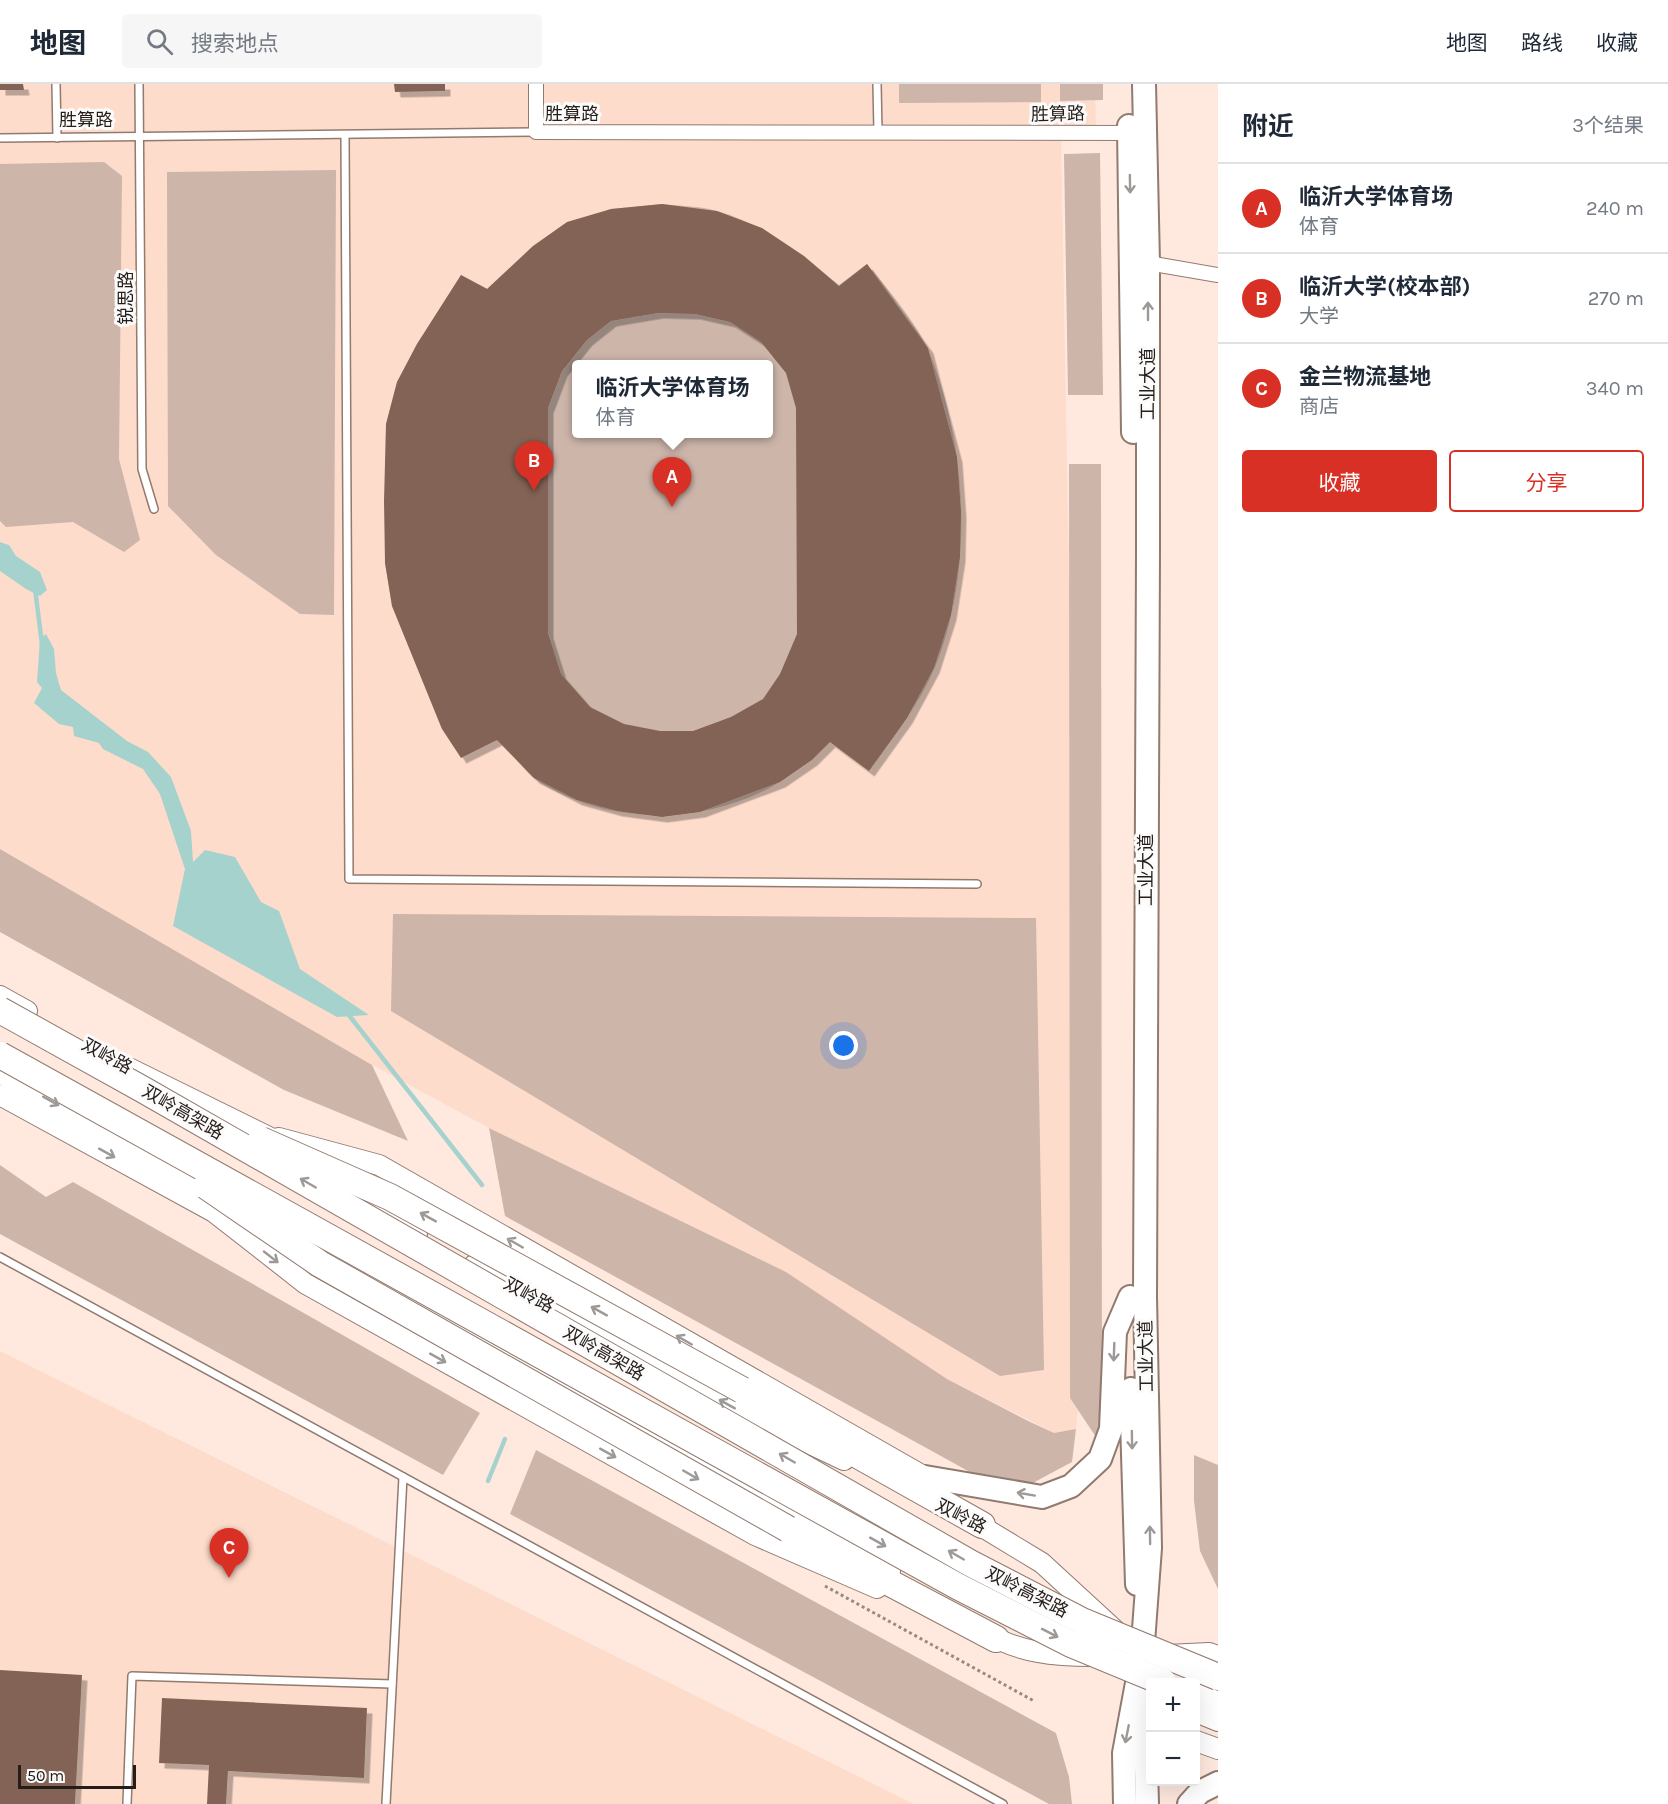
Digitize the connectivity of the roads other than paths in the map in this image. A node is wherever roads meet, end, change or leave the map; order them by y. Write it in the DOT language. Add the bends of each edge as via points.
graph roads {
  1 [pos="56,84"];
  2 [pos="139,84"];
  3 [pos="536,84"];
  4 [pos="877,84"];
  5 [pos="1129,84"];
  6 [pos="1144,84"];
  7 [pos="536,132"];
  8 [pos="878,132"];
  9 [pos="1137,133"];
  10 [pos="345,135"];
  11 [pos="0,138"];
  12 [pos="57,138"];
  13 [pos="139,138"];
  14 [pos="1148,263"];
  15 [pos="1218,275"];
  16 [pos="154,509"];
  17 [pos="978,884"];
  18 [pos="0,996"];
  19 [pos="0,1010"];
  20 [pos="0,1055"];
  21 [pos="0,1073"];
  22 [pos="142,1089"];
  23 [pos="69,1093"];
  24 [pos="0,1095"];
  25 [pos="268,1136"];
  26 [pos="0,1257"];
  27 [pos="350,1264"];
  28 [pos="1130,1297"];
  29 [pos="397,1335"];
  30 [pos="403,1477"];
  31 [pos="925,1477"];
  32 [pos="982,1526"];
  33 [pos="996,1640"];
  34 [pos="1215,1653"];
  35 [pos="1142,1656"];
  36 [pos="1218,1677"];
  37 [pos="1150,1678"];
  38 [pos="1158,1678"];
  39 [pos="392,1684"];
  40 [pos="1200,1698"];
  41 [pos="1218,1705"];
  42 [pos="1200,1714"];
  43 [pos="1218,1721"];
  44 [pos="1200,1742"];
  45 [pos="1218,1749"];
  46 [pos="1218,1783"];
  47 [pos="127,1804"];
  48 [pos="386,1804"];
  49 [pos="1003,1804"];
  50 [pos="1125,1804"];
  51 [pos="1147,1804"];
  52 [pos="1189,1804"];
  1 -- 12 [label="lane"];
  2 -- 13 [label="lane, 锐思路"];
  3 -- 7 [label="street"];
  4 -- 8 [label="lane"];
  5 -- 9 [label="main road, 工业大道"];
  6 -- 9 [label="main road, 工业大道"];
  7 -- 8 [label="street, 胜算路"];
  7 -- 10 [label="lane, 胜算路"];
  8 -- 9 [label="street, 胜算路"];
  9 -- 14 [label="main road, 工业大道"];
  9 -- 28 [label="main road, 工业大道, one-way"];
  10 -- 13 [label="lane, 胜算路"];
  10 -- 17 [label="lane" via="350,879"];
  11 -- 12 [label="lane, 胜算路"];
  12 -- 13 [label="lane, 胜算路"];
  13 -- 16 [label="lane, 锐思路" via="142,469"];
  14 -- 15 [label="street"];
  35 -- 14 [label="main road, 工业大道, one-way" via="1150,1548 1145,1297"];
  18 -- 25 [label="main road, 双岭路" via="142,1076"];
  19 -- 22 [label="highway, 双岭高架路, bridge"];
  20 -- 23 [label="highway, 双岭高架路, bridge"];
  21 -- 27 [label="main road, one-way"];
  32 -- 22 [label="highway, one-way, bridge" via="390,1197"];
  36 -- 22 [label="highway, 双岭高架路, one-way, bridge" via="1082,1621 970,1563"];
  23 -- 33 [label="highway, one-way, bridge" via="320,1264 788,1529"];
  23 -- 37 [label="highway, 双岭高架路, one-way, bridge" via="957,1586 1071,1644"];
  24 -- 29 [label="main road, one-way" via="214,1212 306,1284"];
  31 -- 25 [label="main road, one-way" via="379,1165"];
  32 -- 25 [label="main road, 双岭路, one-way" via="741,1411 419,1235"];
  26 -- 30 [label="lane"];
  27 -- 29 [label="main road"];
  27 -- 33 [label="main road" via="804,1516"];
  28 -- 31 [label="main road, one-way" via="1115,1332 1111,1429 1100,1459 1071,1486 1042,1497"];
  28 -- 35 [label="main road, 工业大道, one-way" via="1133,1541"];
  29 -- 33 [label="main road, one-way" via="754,1535"];
  30 -- 39 [label="lane"];
  30 -- 49 [label="lane"];
  31 -- 32 [label="main road"];
  32 -- 35 [label="main road, 双岭路" via="1042,1563"];
  33 -- 35 [label="main road" via="1054,1656"];
  34 -- 35 [label="main road"];
  35 -- 38 [label="main road, 双岭路"];
  35 -- 50 [label="main road, 工业大道, one-way" via="1124,1753"];
  35 -- 51 [label="main road, 工业大道"];
  39 -- 47 [label="lane" via="132,1676"];
  39 -- 48 [label="lane"];
  40 -- 41 [label="highway"];
  42 -- 43 [label="main road"];
  44 -- 45 [label="main road"];
  46 -- 52 [label="main road" via="1200,1792"];
}
